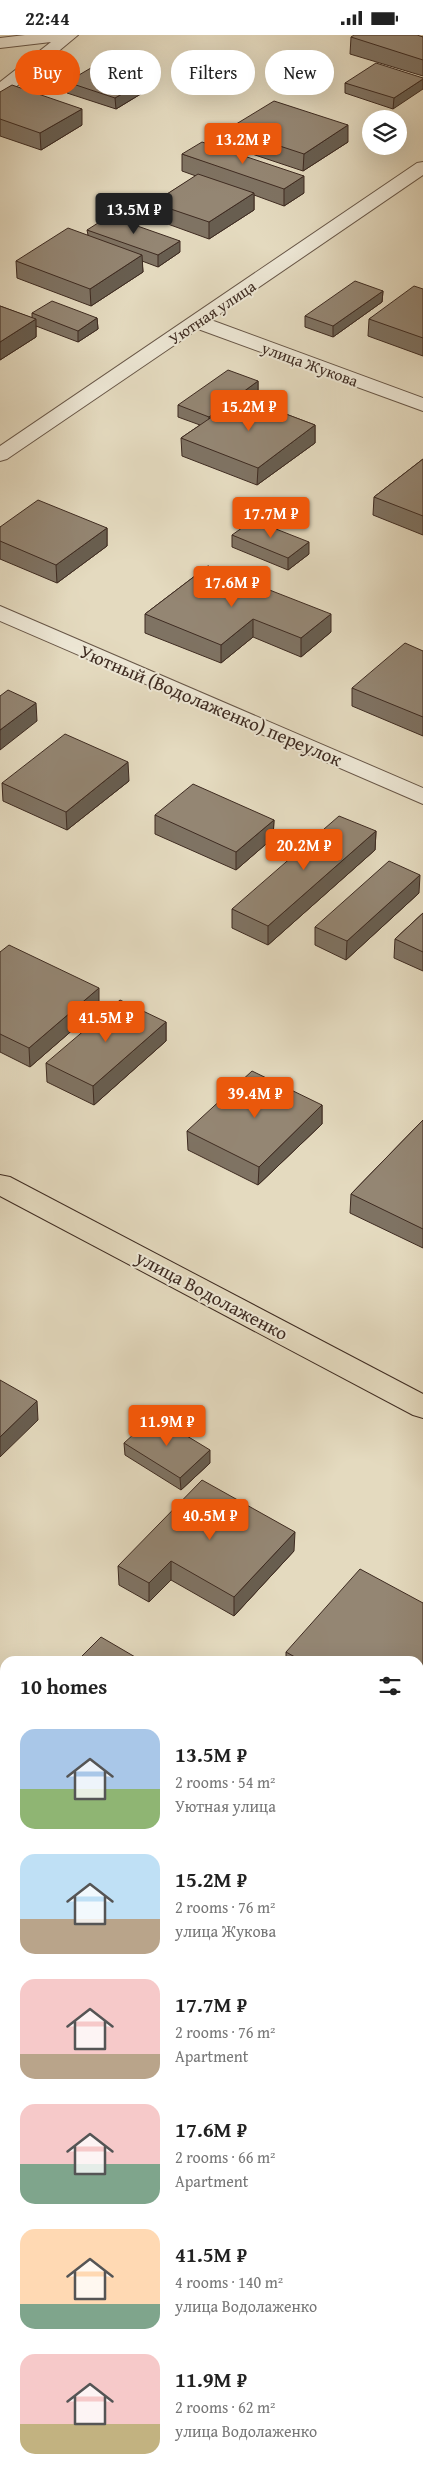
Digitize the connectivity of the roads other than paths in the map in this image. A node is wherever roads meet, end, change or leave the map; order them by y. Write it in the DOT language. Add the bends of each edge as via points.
graph roads {
  1 [pos="69,35"];
  2 [pos="0,43"];
  3 [pos="0,91"];
  4 [pos="423,167"];
  5 [pos="197,323"];
  6 [pos="423,405"];
  7 [pos="0,455"];
  8 [pos="0,613"];
  9 [pos="423,797"];
  10 [pos="0,1184"];
  11 [pos="423,1407"];
  1 -- 2 [label="street"];
  1 -- 3 [label="street"];
  4 -- 5 [label="street, Уютная улица"];
  5 -- 6 [label="street, улица Жукова"];
  5 -- 7 [label="street, Уютная улица"];
  8 -- 9 [label="street, Уютный (Водолаженко) переулок"];
  10 -- 11 [label="main road, улица Водолаженко"];
}
